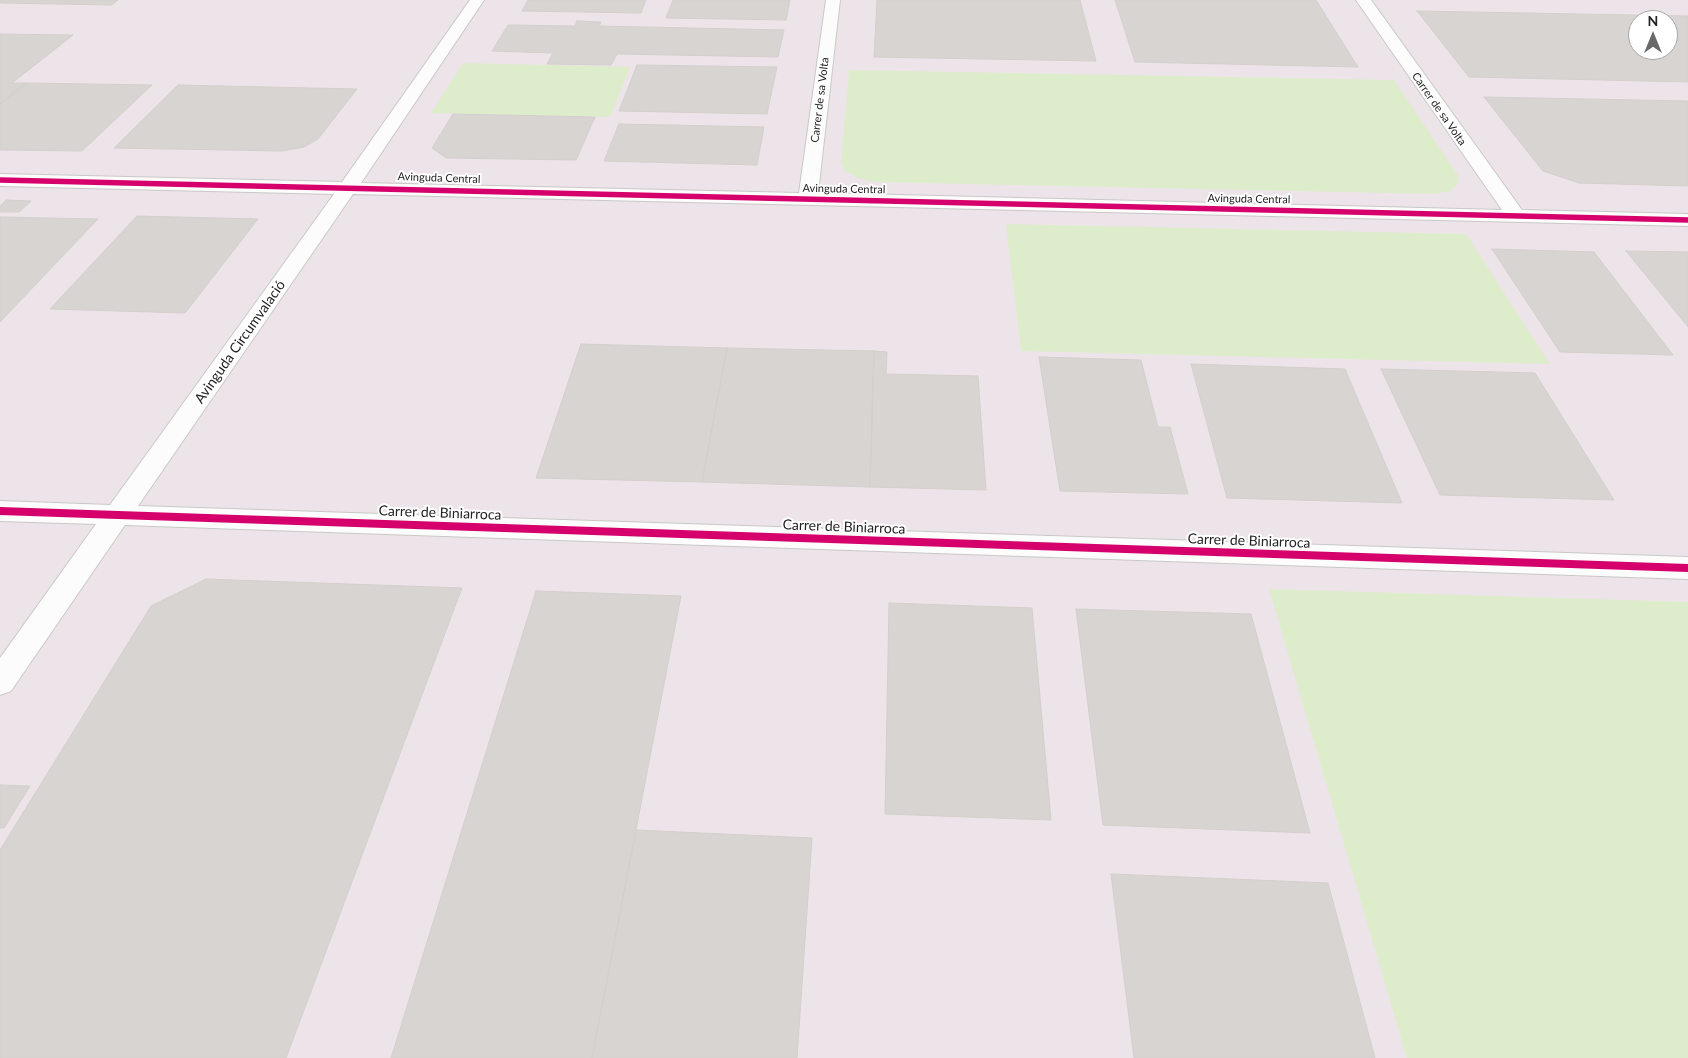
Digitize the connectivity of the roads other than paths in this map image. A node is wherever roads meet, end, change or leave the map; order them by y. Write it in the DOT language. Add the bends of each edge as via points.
graph roads {
  1 [pos="477,0"];
  2 [pos="833,0"];
  3 [pos="1363,0"];
  4 [pos="0,180"];
  5 [pos="349,187"];
  6 [pos="808,199"];
  7 [pos="1517,217"];
  8 [pos="1688,220"];
  9 [pos="0,511"];
  10 [pos="118,515"];
  11 [pos="1688,568"];
  12 [pos="0,682"];
  1 -- 5 [label="street, Avinguda Circumvalació"];
  2 -- 6 [label="street, Carrer de sa Volta"];
  3 -- 7 [label="street, Carrer de sa Volta"];
  4 -- 5 [label="street, Avinguda Central"];
  5 -- 6 [label="street, Avinguda Central"];
  5 -- 10 [label="street, Avinguda Circumvalació"];
  6 -- 7 [label="street, Avinguda Central"];
  7 -- 8 [label="street, Avinguda Central"];
  9 -- 10 [label="street, Carrer de Biniarroca"];
  10 -- 11 [label="street, Carrer de Biniarroca"];
  10 -- 12 [label="street, Avinguda Circumvalació"];
}
